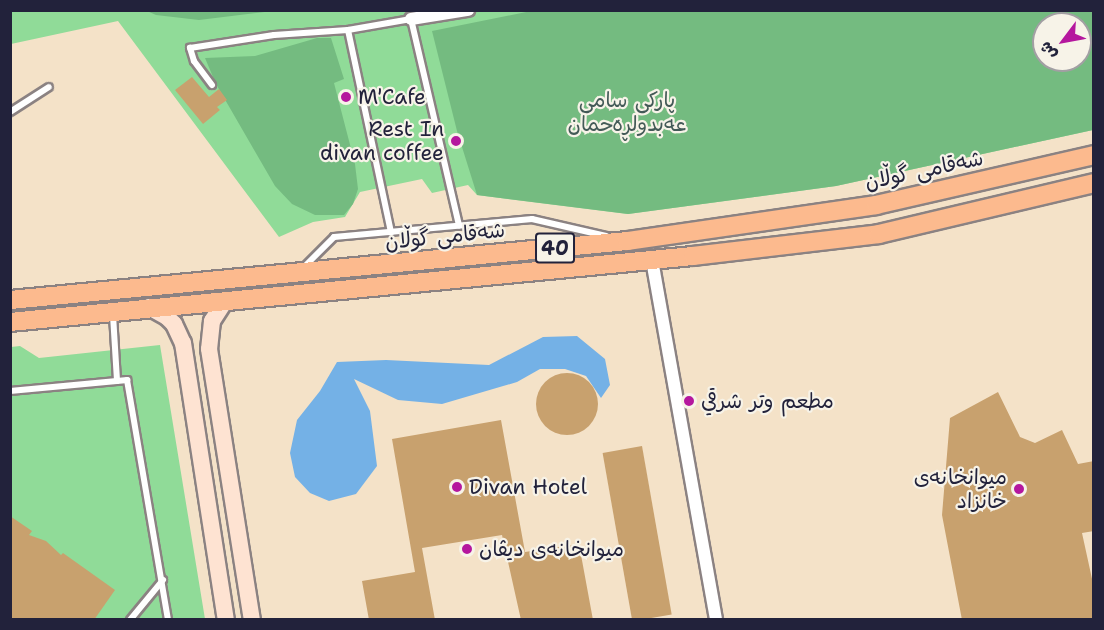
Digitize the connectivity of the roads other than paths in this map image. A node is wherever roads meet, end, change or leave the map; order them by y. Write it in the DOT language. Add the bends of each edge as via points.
graph roads {
  1 [pos="468,10"];
  2 [pos="411,19"];
  3 [pos="348,30"];
  4 [pos="212,85"];
  5 [pos="50,87"];
  6 [pos="10,112"];
  7 [pos="1094,155"];
  8 [pos="1094,183"];
  9 [pos="459,226"];
  10 [pos="391,232"];
  11 [pos="627,241"];
  12 [pos="447,258"];
  13 [pos="652,260"];
  14 [pos="298,273"];
  15 [pos="448,279"];
  16 [pos="10,300"];
  17 [pos="225,301"];
  18 [pos="149,307"];
  19 [pos="112,311"];
  20 [pos="10,322"];
  21 [pos="209,349"];
  22 [pos="185,353"];
  23 [pos="117,381"];
  24 [pos="10,391"];
  25 [pos="163,580"];
  26 [pos="130,620"];
  27 [pos="168,620"];
  28 [pos="226,620"];
  29 [pos="252,620"];
  30 [pos="716,620"];
  1 -- 2 [label="street"];
  2 -- 3 [label="lane"];
  2 -- 9 [label="lane"];
  3 -- 4 [label="lane" via="274,35 190,48 194,61"];
  3 -- 10 [label="lane"];
  5 -- 6 [label="lane"];
  7 -- 11 [label="main road, شەقامی گوڵان / 40" via="876,205"];
  8 -- 13 [label="main road, شەقامی گوڵان / 40" via="879,234"];
  9 -- 10 [label="lane"];
  9 -- 11 [label="lane" via="532,219"];
  10 -- 14 [label="lane" via="334,237"];
  11 -- 12 [label="main road, شەقامی گوڵان / 40"];
  12 -- 14 [label="main road, شەقامی گوڵان / 40"];
  12 -- 15 [label="main road"];
  13 -- 15 [label="main road, شەقامی گوڵان / 40"];
  13 -- 30 [label="street"];
  14 -- 16 [label="main road, شەقامی گوڵان / 40"];
  15 -- 17 [label="main road, شەقامی گوڵان / 40"];
  17 -- 18 [label="main road, شەقامی گوڵان / 40"];
  17 -- 21 [label="street" via="212,321"];
  18 -- 19 [label="main road, شەقامی گوڵان / 40"];
  18 -- 22 [label="street" via="174,324"];
  19 -- 20 [label="main road, شەقامی گوڵان / 40"];
  19 -- 23 [label="lane"];
  21 -- 22 [label="street" via="195,340"];
  21 -- 29 [label="street"];
  22 -- 28 [label="street"];
  23 -- 24 [label="lane"];
  23 -- 25 [label="lane" via="127,380"];
  25 -- 26 [label="lane"];
  25 -- 27 [label="lane"];
}
